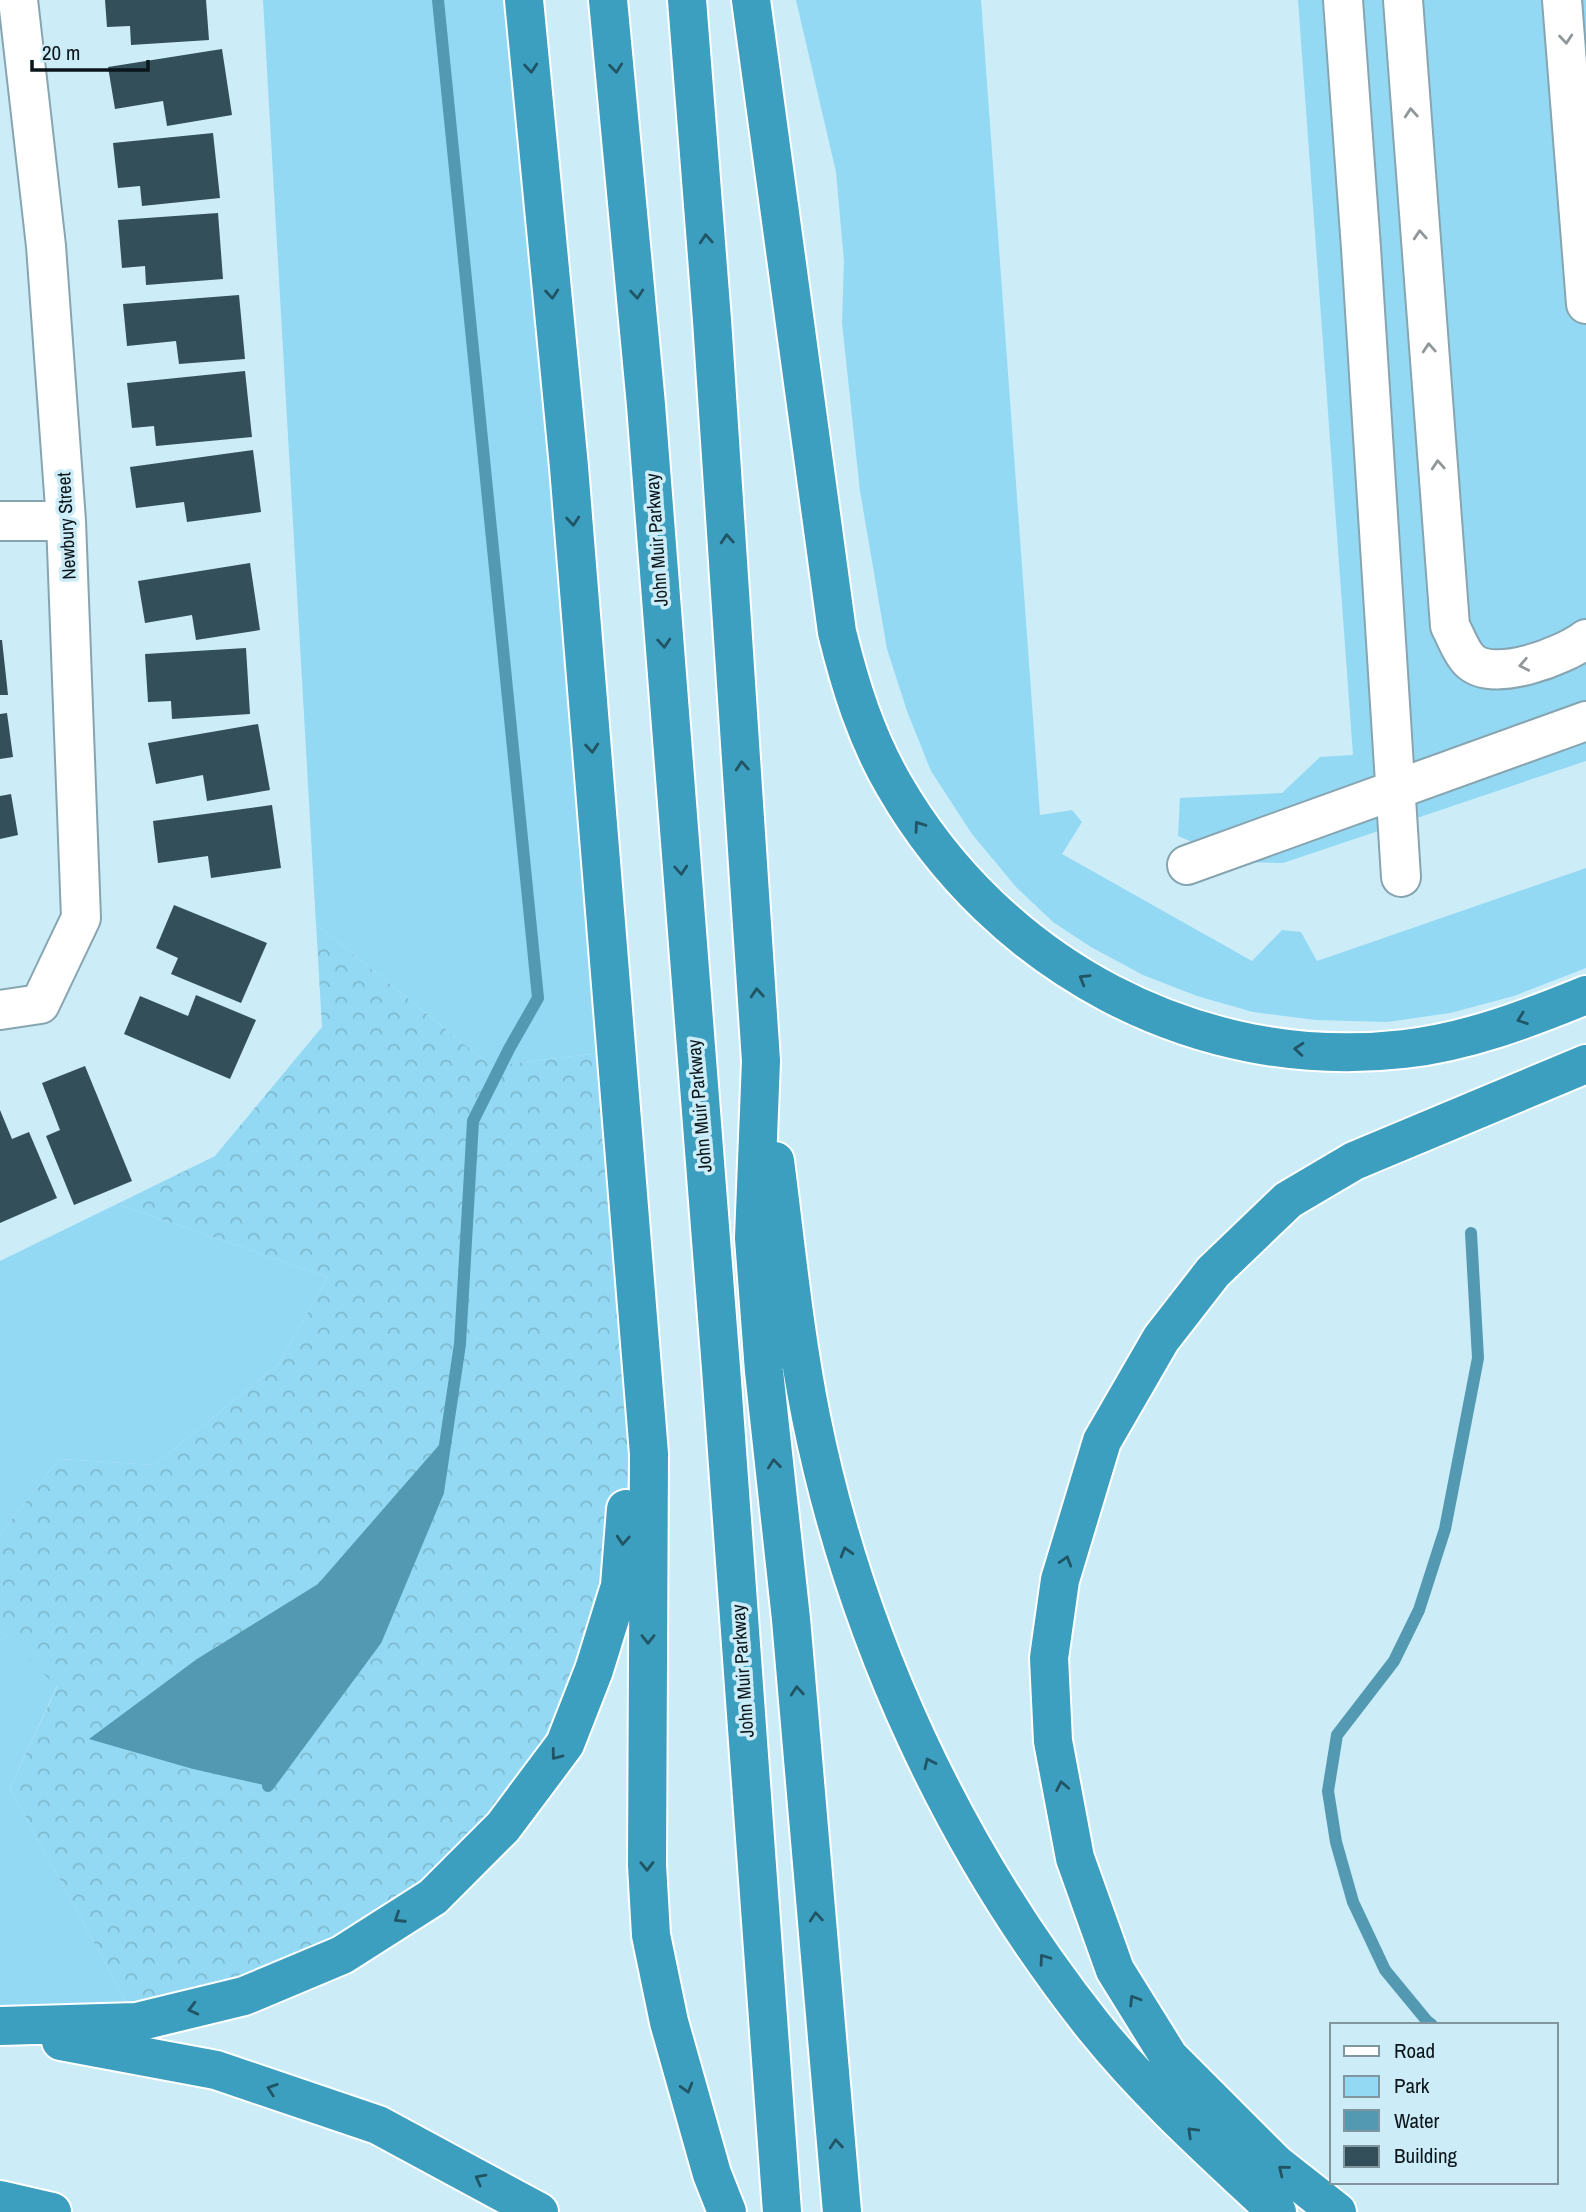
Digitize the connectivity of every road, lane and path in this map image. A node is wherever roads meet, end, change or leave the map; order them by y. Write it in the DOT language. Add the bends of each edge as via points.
graph roads {
  1 [pos="18,0"];
  2 [pos="524,0"];
  3 [pos="608,0"];
  4 [pos="687,0"];
  5 [pos="751,0"];
  6 [pos="1343,0"];
  7 [pos="1403,0"];
  8 [pos="1562,0"];
  9 [pos="1581,167"];
  10 [pos="1586,297"];
  11 [pos="1586,304"];
  12 [pos="0,521"];
  13 [pos="66,521"];
  14 [pos="1586,639"];
  15 [pos="1586,721"];
  16 [pos="1395,791"];
  17 [pos="1187,865"];
  18 [pos="1401,877"];
  19 [pos="1586,995"];
  20 [pos="0,1010"];
  21 [pos="761,1061"];
  22 [pos="1586,1064"];
  23 [pos="1586,1085"];
  24 [pos="1528,1089"];
  25 [pos="639,1326"];
  26 [pos="0,2028"];
  27 [pos="0,2200"];
  28 [pos="51,2212"];
  29 [pos="539,2212"];
  30 [pos="727,2212"];
  31 [pos="782,2212"];
  32 [pos="842,2212"];
  33 [pos="1277,2212"];
  34 [pos="1337,2212"];
  1 -- 13 [label="street, Newbury Street" via="46,246"];
  2 -- 25 [label="highway, one-way" via="569,467"];
  3 -- 31 [label="highway, John Muir Parkway, one-way" via="645,391"];
  21 -- 4 [label="highway, one-way"];
  19 -- 5 [label="highway, one-way" via="1486,1032 1405,1049 1323,1052 1242,1041 1164,1018 1090,983 990,910 937,850 874,747 837,632"];
  6 -- 16 [label="street"];
  14 -- 7 [label="street, one-way" via="1572,651 1492,670 1469,661 1450,626"];
  8 -- 9 [label="street, one-way"];
  9 -- 10 [label="street"];
  10 -- 11 [label="street"];
  12 -- 13 [label="street"];
  13 -- 20 [label="street, Newbury Street" via="81,918 40,1004"];
  15 -- 16 [label="street"];
  16 -- 17 [label="street"];
  16 -- 18 [label="street"];
  32 -- 21 [label="highway, one-way" via="754,1238"];
  33 -- 21 [label="highway, one-way" via="1155,2096 1096,2029 996,1889 918,1741 855,1583 811,1419 795,1333"];
  22 -- 24 [label="highway"];
  23 -- 24 [label="highway"];
  34 -- 24 [label="highway, one-way" via="1276,2164 1169,2057 1115,1970 1075,1858 1053,1741 1049,1658 1060,1580 1102,1441 1161,1339 1213,1272 1287,1200 1354,1161"];
  25 -- 26 [label="highway, one-way" via="620,1586 565,1744 503,1827 433,1897 342,1955 244,1996 138,2022"];
  25 -- 30 [label="highway, one-way" via="649,1454 650,1935 669,2022"];
  29 -- 26 [label="highway, one-way" via="378,2125 216,2070"];
  27 -- 28 [label="highway"];
}
